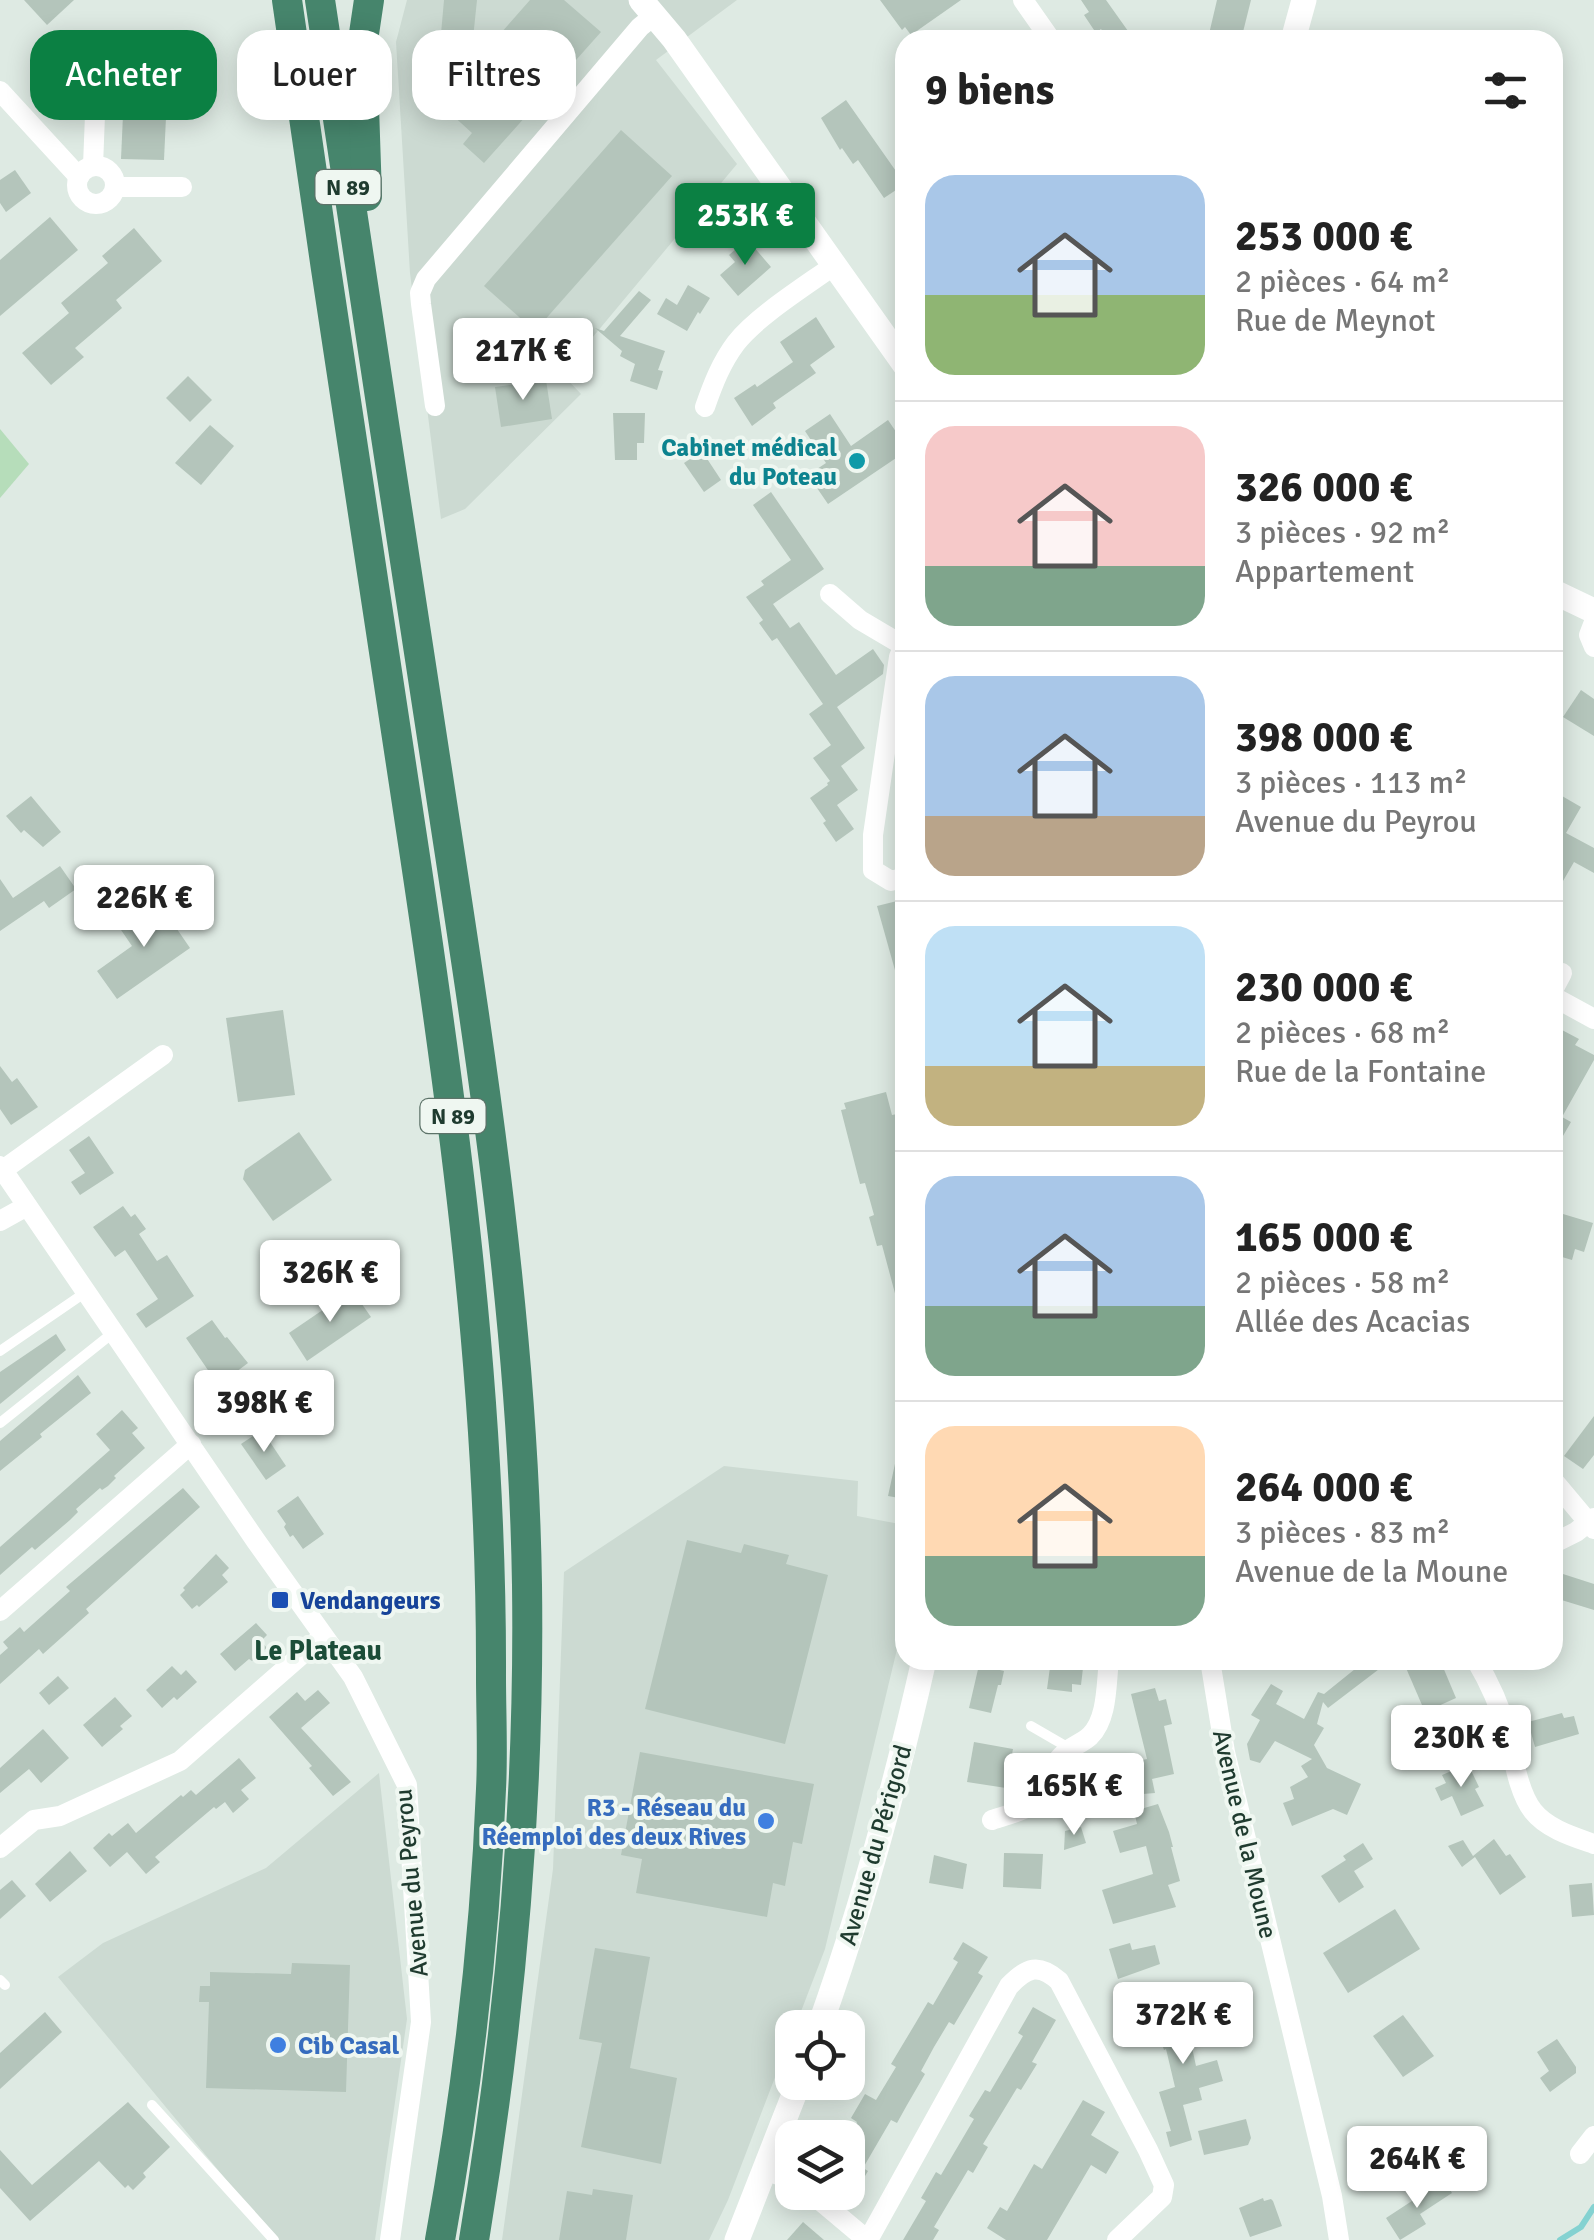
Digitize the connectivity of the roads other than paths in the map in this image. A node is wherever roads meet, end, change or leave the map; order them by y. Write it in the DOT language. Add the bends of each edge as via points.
graph roads {
  1 [pos="287,0"];
  2 [pos="320,0"];
  3 [pos="369,0"];
  4 [pos="1023,0"];
  5 [pos="1304,0"];
  6 [pos="648,8"];
  7 [pos="1044,30"];
  8 [pos="1296,30"];
  9 [pos="0,91"];
  10 [pos="94,120"];
  11 [pos="86,171"];
  12 [pos="116,186"];
  13 [pos="182,187"];
  14 [pos="836,264"];
  15 [pos="895,350"];
  16 [pos="376,374"];
  17 [pos="435,406"];
  18 [pos="705,407"];
  19 [pos="830,594"];
  20 [pos="1563,596"];
  21 [pos="1594,611"];
  22 [pos="1594,622"];
  23 [pos="895,639"];
  24 [pos="1594,647"];
  25 [pos="895,684"];
  26 [pos="895,880"];
  27 [pos="1563,993"];
  28 [pos="1594,1020"];
  29 [pos="163,1054"];
  30 [pos="1,1168"];
  31 [pos="27,1206"];
  32 [pos="0,1221"];
  33 [pos="86,1292"];
  34 [pos="114,1332"];
  35 [pos="0,1351"];
  36 [pos="0,1423"];
  37 [pos="191,1444"];
  38 [pos="1563,1493"];
  39 [pos="1592,1523"];
  40 [pos="1563,1538"];
  41 [pos="0,1611"];
  42 [pos="323,1636"];
  43 [pos="921,1670"];
  44 [pos="1108,1670"];
  45 [pos="1212,1670"];
  46 [pos="1482,1670"];
  47 [pos="1030,1726"];
  48 [pos="1069,1748"];
  49 [pos="992,1820"];
  50 [pos="1594,1844"];
  51 [pos="0,1848"];
  52 [pos="825,2010"];
  53 [pos="792,2100"];
  54 [pos="152,2105"];
  55 [pos="1594,2136"];
  56 [pos="1580,2154"];
  57 [pos="765,2170"];
  58 [pos="775,2174"];
  59 [pos="832,2210"];
  60 [pos="274,2240"];
  61 [pos="390,2240"];
  62 [pos="440,2240"];
  63 [pos="474,2240"];
  64 [pos="736,2240"];
  65 [pos="868,2240"];
  66 [pos="1117,2240"];
  67 [pos="1339,2240"];
  1 -- 62 [label="highway, N 89" via="440,1018 486,1461 491,1786 478,1979"];
  2 -- 16 [label="highway, N 89"];
  3 -- 16 [label="highway" via="362,69"];
  4 -- 7 [label="street"];
  5 -- 8 [label="street"];
  6 -- 14 [label="street"];
  6 -- 17 [label="street" via="640,28 426,279 420,304"];
  9 -- 11 [label="street"];
  10 -- 11 [label="street"];
  11 -- 12 [label="street" via="106,168"];
  11 -- 12 [label="street" via="77,190 90,204 108,201"];
  12 -- 13 [label="street"];
  14 -- 15 [label="street"];
  14 -- 18 [label="street" via="736,343"];
  16 -- 63 [label="highway, N 89" via="487,1112 522,1478 524,1792 505,2026"];
  19 -- 23 [label="street"];
  20 -- 21 [label="street"];
  22 -- 24 [label="street"];
  25 -- 26 [label="street" via="873,835 873,870"];
  27 -- 28 [label="street"];
  29 -- 30 [label="street"];
  30 -- 31 [label="street, Avenue du Peyrou"];
  31 -- 32 [label="street"];
  31 -- 33 [label="street, Avenue du Peyrou"];
  33 -- 34 [label="street, Avenue du Peyrou"];
  33 -- 35 [label="lane"];
  34 -- 36 [label="lane"];
  34 -- 37 [label="street, Avenue du Peyrou"];
  37 -- 41 [label="street"];
  37 -- 42 [label="street, Avenue du Peyrou"];
  38 -- 39 [label="street"];
  39 -- 40 [label="street"];
  42 -- 51 [label="street" via="180,1761 60,1816 34,1820"];
  42 -- 61 [label="street, Avenue du Peyrou" via="353,1677 406,1785 422,2022"];
  43 -- 52 [label="street, Avenue du Périgord" via="872,1863"];
  44 -- 48 [label="street" via="1099,1722"];
  45 -- 67 [label="street, Avenue de la Moune"];
  46 -- 50 [label="street" via="1531,1809"];
  47 -- 48 [label="lane"];
  48 -- 49 [label="street" via="1032,1806"];
  53 -- 57 [label="street"];
  54 -- 60 [label="lane"];
  55 -- 56 [label="street"];
  57 -- 58 [label="street"];
  57 -- 64 [label="street"];
  59 -- 65 [label="street"];
  65 -- 66 [label="street" via="1009,1986 1034,1968 1059,1981 1164,2185 1162,2197"];
}
